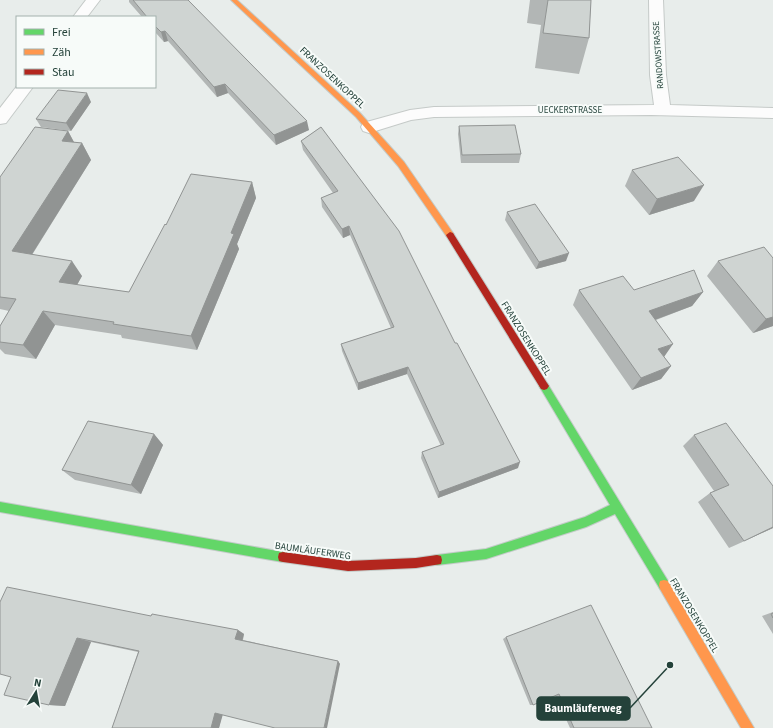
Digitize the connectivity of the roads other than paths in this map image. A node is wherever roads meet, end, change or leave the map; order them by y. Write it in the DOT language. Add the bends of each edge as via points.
graph roads {
  1 [pos="93,0"];
  2 [pos="234,0"];
  3 [pos="656,0"];
  4 [pos="81,16"];
  5 [pos="24,88"];
  6 [pos="663,110"];
  7 [pos="773,113"];
  8 [pos="0,119"];
  9 [pos="369,127"];
  10 [pos="0,506"];
  11 [pos="618,507"];
  12 [pos="748,728"];
  1 -- 4 [label="street"];
  2 -- 9 [label="street, FRANZOSENKOPPEL"];
  3 -- 6 [label="street, RANDOWSTRASSE" via="658,75"];
  5 -- 8 [label="street"];
  6 -- 7 [label="street, UECKERSTRASSE"];
  6 -- 9 [label="street, UECKERSTRASSE" via="434,112 410,115"];
  9 -- 11 [label="street, FRANZOSENKOPPEL" via="401,164 446,228"];
  10 -- 11 [label="street, BAUMLÄUFERWEG" via="277,556 348,566 416,564 486,554 586,522"];
  11 -- 12 [label="street, FRANZOSENKOPPEL"];
}
